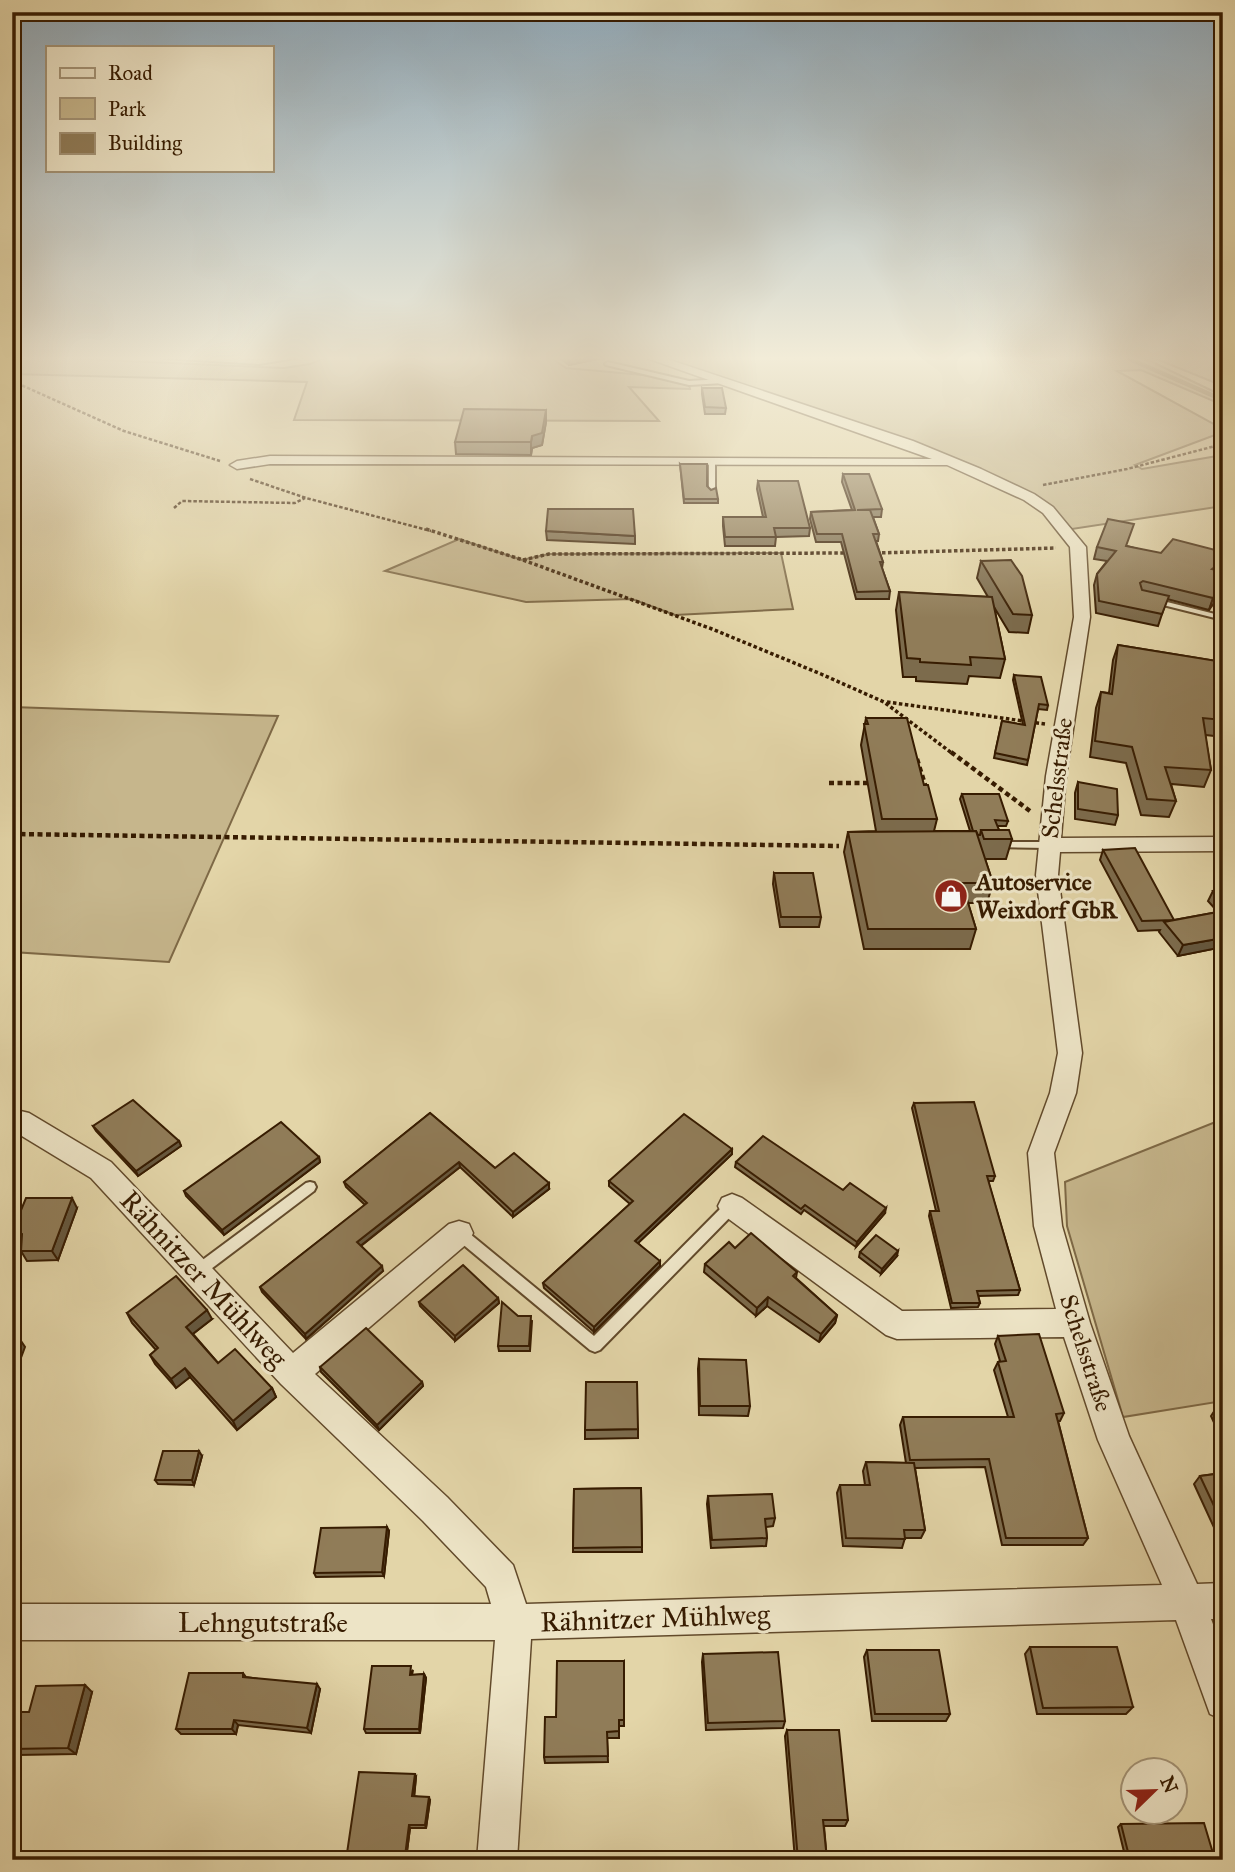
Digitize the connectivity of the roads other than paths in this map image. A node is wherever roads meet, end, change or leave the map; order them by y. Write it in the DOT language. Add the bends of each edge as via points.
graph roads {
  1 [pos="906,443"];
  2 [pos="712,462"];
  3 [pos="951,463"];
  4 [pos="237,465"];
  5 [pos="712,489"];
  6 [pos="1142,597"];
  7 [pos="1223,618"];
  8 [pos="1049,835"];
  9 [pos="1223,844"];
  10 [pos="984,845"];
  11 [pos="15,1126"];
  12 [pos="310,1187"];
  13 [pos="732,1206"];
  14 [pos="459,1233"];
  15 [pos="198,1271"];
  16 [pos="1075,1323"];
  17 [pos="292,1374"];
  18 [pos="1205,1603"];
  19 [pos="12,1622"];
  20 [pos="514,1622"];
  21 [pos="1223,1701"];
  22 [pos="497,1860"];
  1 -- 3 [label="street"];
  2 -- 3 [label="street"];
  2 -- 4 [label="street" via="270,460"];
  2 -- 5 [label="lane"];
  3 -- 8 [label="street, Schelsstraße" via="1029,497 1060,522 1078,547 1082,617"];
  6 -- 7 [label="lane"];
  8 -- 9 [label="street"];
  8 -- 10 [label="lane"];
  8 -- 16 [label="street, Schelsstraße" via="1047,875 1070,1053 1063,1093 1041,1153 1048,1226"];
  11 -- 15 [label="street, Rähnitzer Mühlweg" via="102,1170"];
  12 -- 15 [label="lane"];
  13 -- 14 [label="lane" via="596,1345"];
  13 -- 16 [label="street" via="897,1325"];
  14 -- 17 [label="street"];
  15 -- 17 [label="street, Rähnitzer Mühlweg"];
  16 -- 18 [label="street, Schelsstraße" via="1114,1440"];
  17 -- 20 [label="street, Rähnitzer Mühlweg" via="501,1577"];
  18 -- 20 [label="street, Rähnitzer Mühlweg"];
  18 -- 21 [label="street, Schelsstraße"];
  19 -- 20 [label="street, Lehngutstraße"];
  20 -- 22 [label="street"];
}
